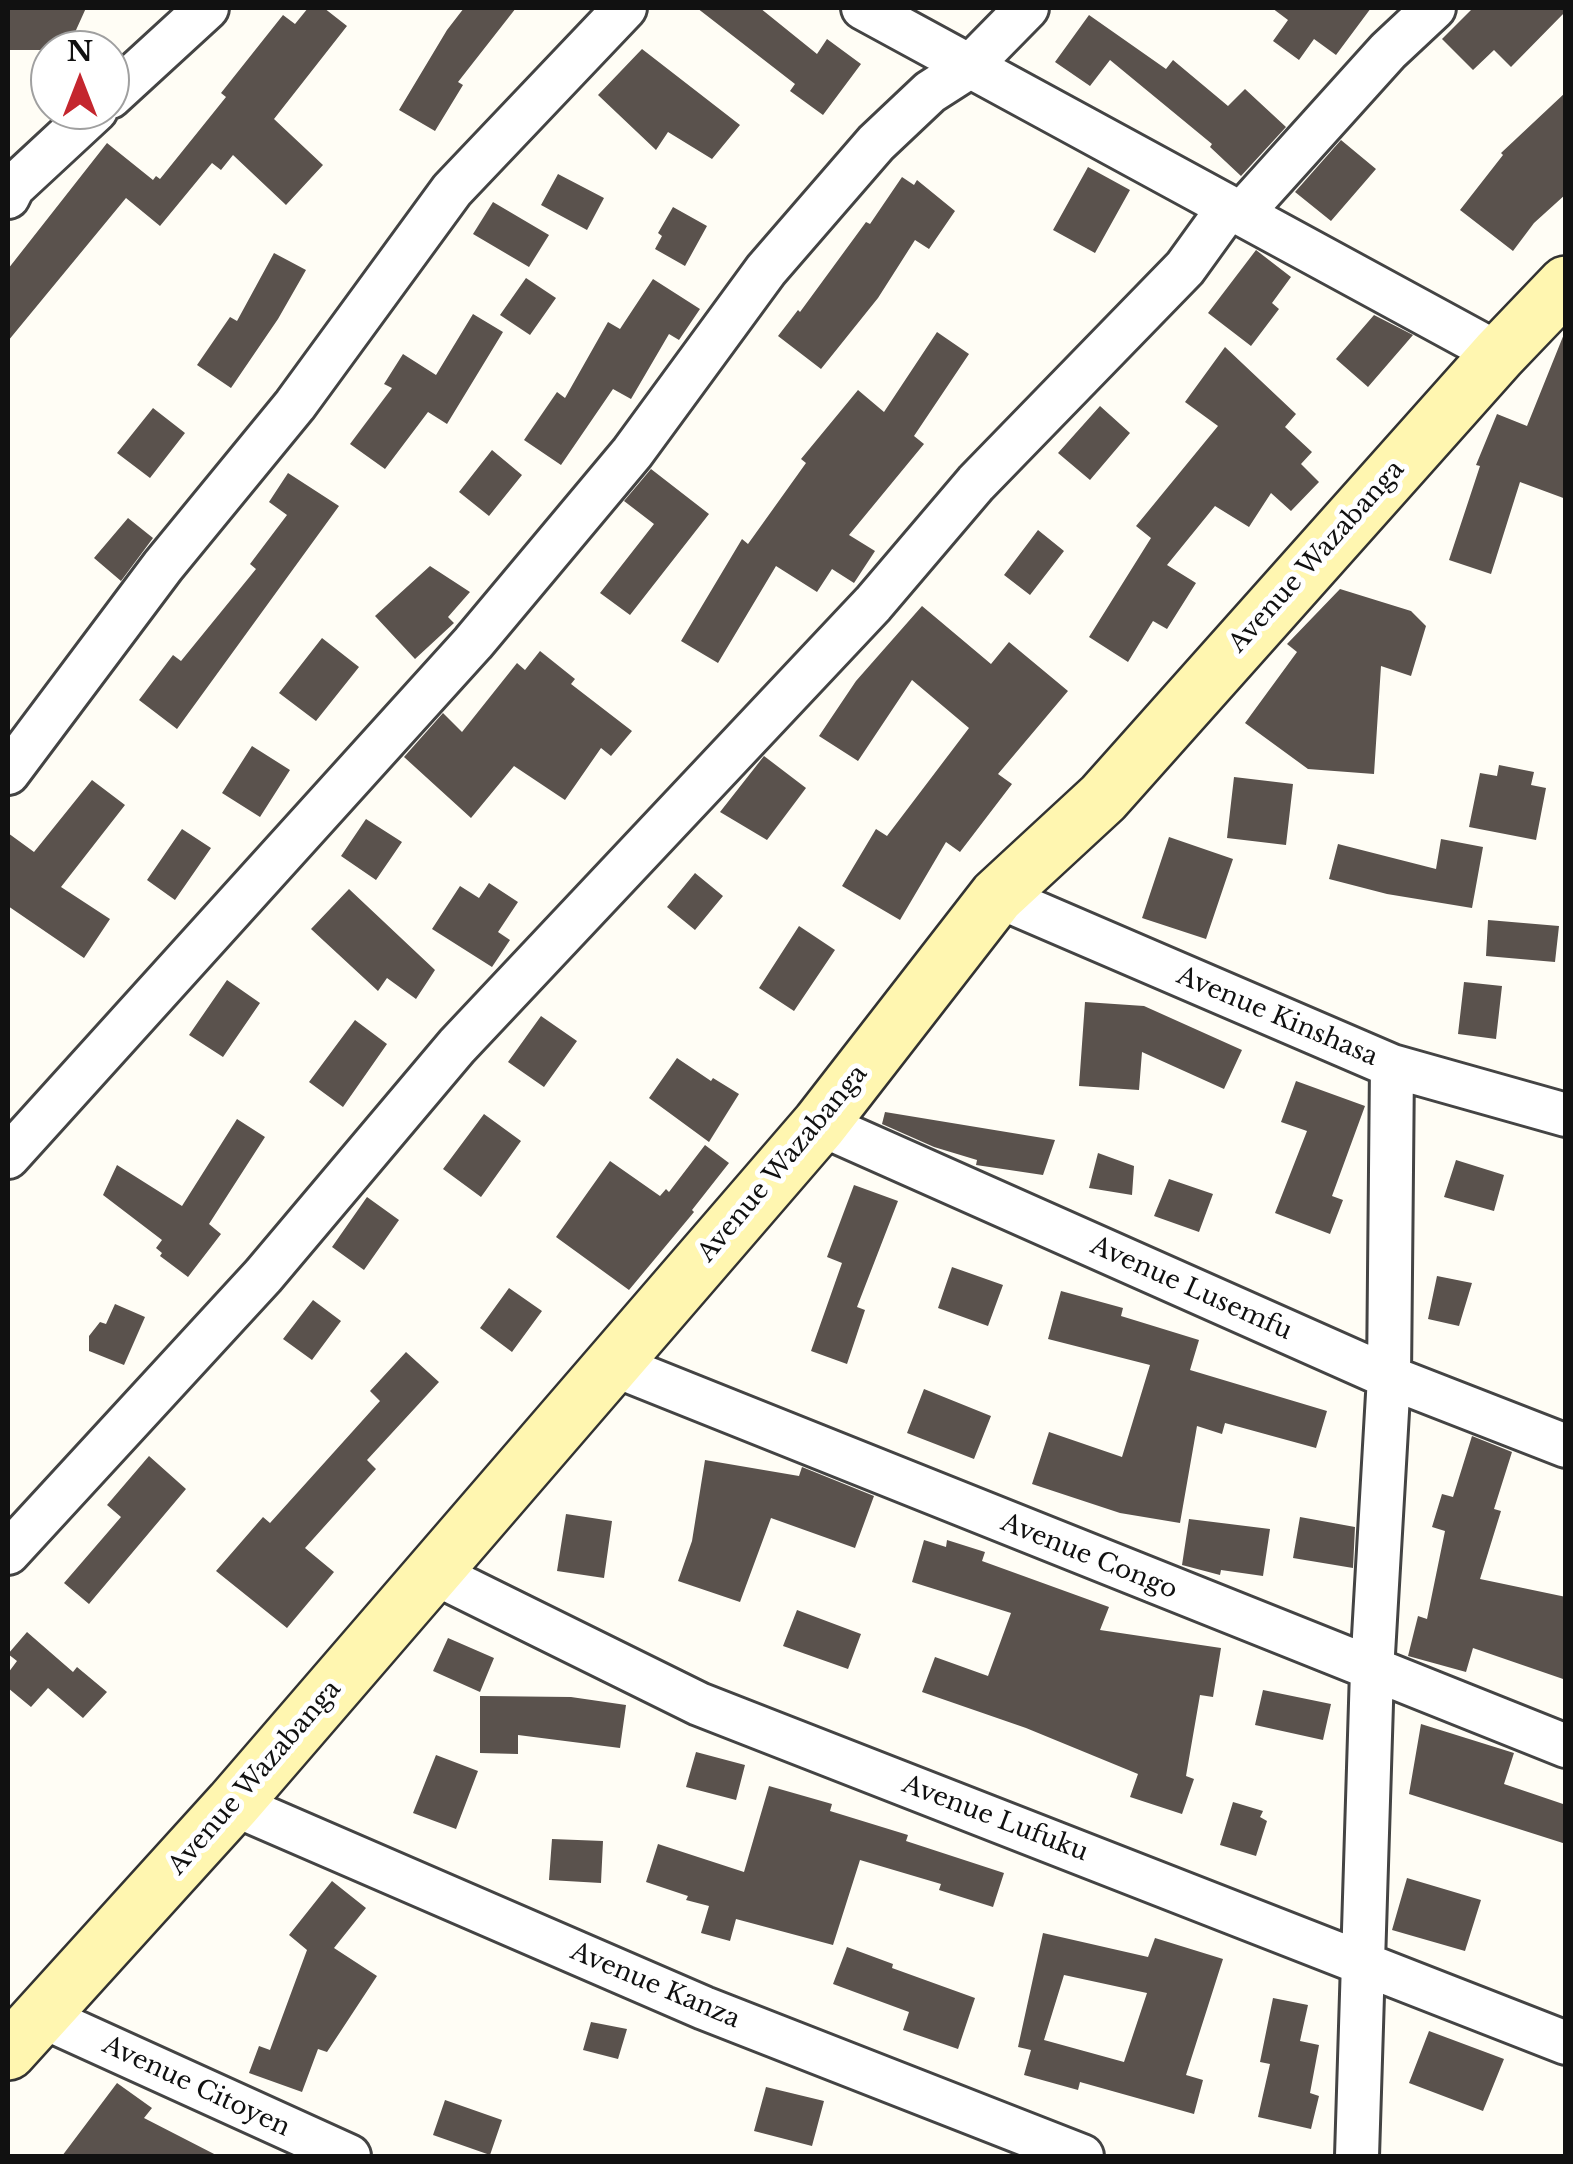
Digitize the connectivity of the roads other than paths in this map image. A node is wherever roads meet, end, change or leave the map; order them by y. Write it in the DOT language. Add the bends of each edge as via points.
graph roads {
  1 [pos="207,8"];
  2 [pos="625,8"];
  3 [pos="864,8"];
  4 [pos="1027,8"];
  5 [pos="1434,8"];
  6 [pos="969,67"];
  7 [pos="130,79"];
  8 [pos="75,130"];
  9 [pos="8,197"];
  10 [pos="1235,210"];
  11 [pos="1566,284"];
  12 [pos="1499,354"];
  13 [pos="8,773"];
  14 [pos="997,896"];
  15 [pos="1392,1066"];
  16 [pos="1566,1115"];
  17 [pos="820,1124"];
  18 [pos="8,1157"];
  19 [pos="614,1364"];
  20 [pos="1389,1377"];
  21 [pos="1566,1446"];
  22 [pos="8,1554"];
  23 [pos="434,1572"];
  24 [pos="1372,1670"];
  25 [pos="1566,1746"];
  26 [pos="234,1804"];
  27 [pos="1362,1963"];
  28 [pos="25,2034"];
  29 [pos="1566,2043"];
  30 [pos="349,2156"];
  31 [pos="1082,2156"];
  32 [pos="1357,2156"];
  1 -- 7 [label="street"];
  2 -- 13 [label="street" via="452,190 295,405 163,566"];
  3 -- 6 [label="street"];
  4 -- 6 [label="street"];
  5 -- 10 [label="street"];
  6 -- 10 [label="street"];
  6 -- 18 [label="street" via="930,92 876,143 766,270 632,453 473,643"];
  8 -- 9 [label="street"];
  10 -- 12 [label="street"];
  10 -- 22 [label="street" via="458,1046 263,1276"];
  11 -- 12 [label="main road, Avenue Wazabanga"];
  12 -- 14 [label="main road, Avenue Wazabanga" via="1103,798"];
  14 -- 15 [label="street, Avenue Kinshasa"];
  14 -- 17 [label="main road, Avenue Wazabanga"];
  15 -- 16 [label="street, Avenue Kinshasa"];
  15 -- 20 [label="street"];
  17 -- 19 [label="main road, Avenue Wazabanga"];
  17 -- 20 [label="street, Avenue Lusemfu"];
  19 -- 23 [label="main road, Avenue Wazabanga"];
  19 -- 24 [label="street, Avenue Congo"];
  20 -- 21 [label="street, Avenue Lusemfu"];
  20 -- 24 [label="street"];
  23 -- 26 [label="main road, Avenue Wazabanga"];
  23 -- 27 [label="street, Avenue Lufuku" via="699,1704"];
  24 -- 25 [label="street, Avenue Congo"];
  24 -- 27 [label="street"];
  26 -- 28 [label="main road, Avenue Wazabanga"];
  26 -- 31 [label="street, Avenue Kanza" via="704,2008"];
  27 -- 29 [label="street, Avenue Lufuku"];
  27 -- 32 [label="street"];
  28 -- 30 [label="street, Avenue Citoyen"];
}
